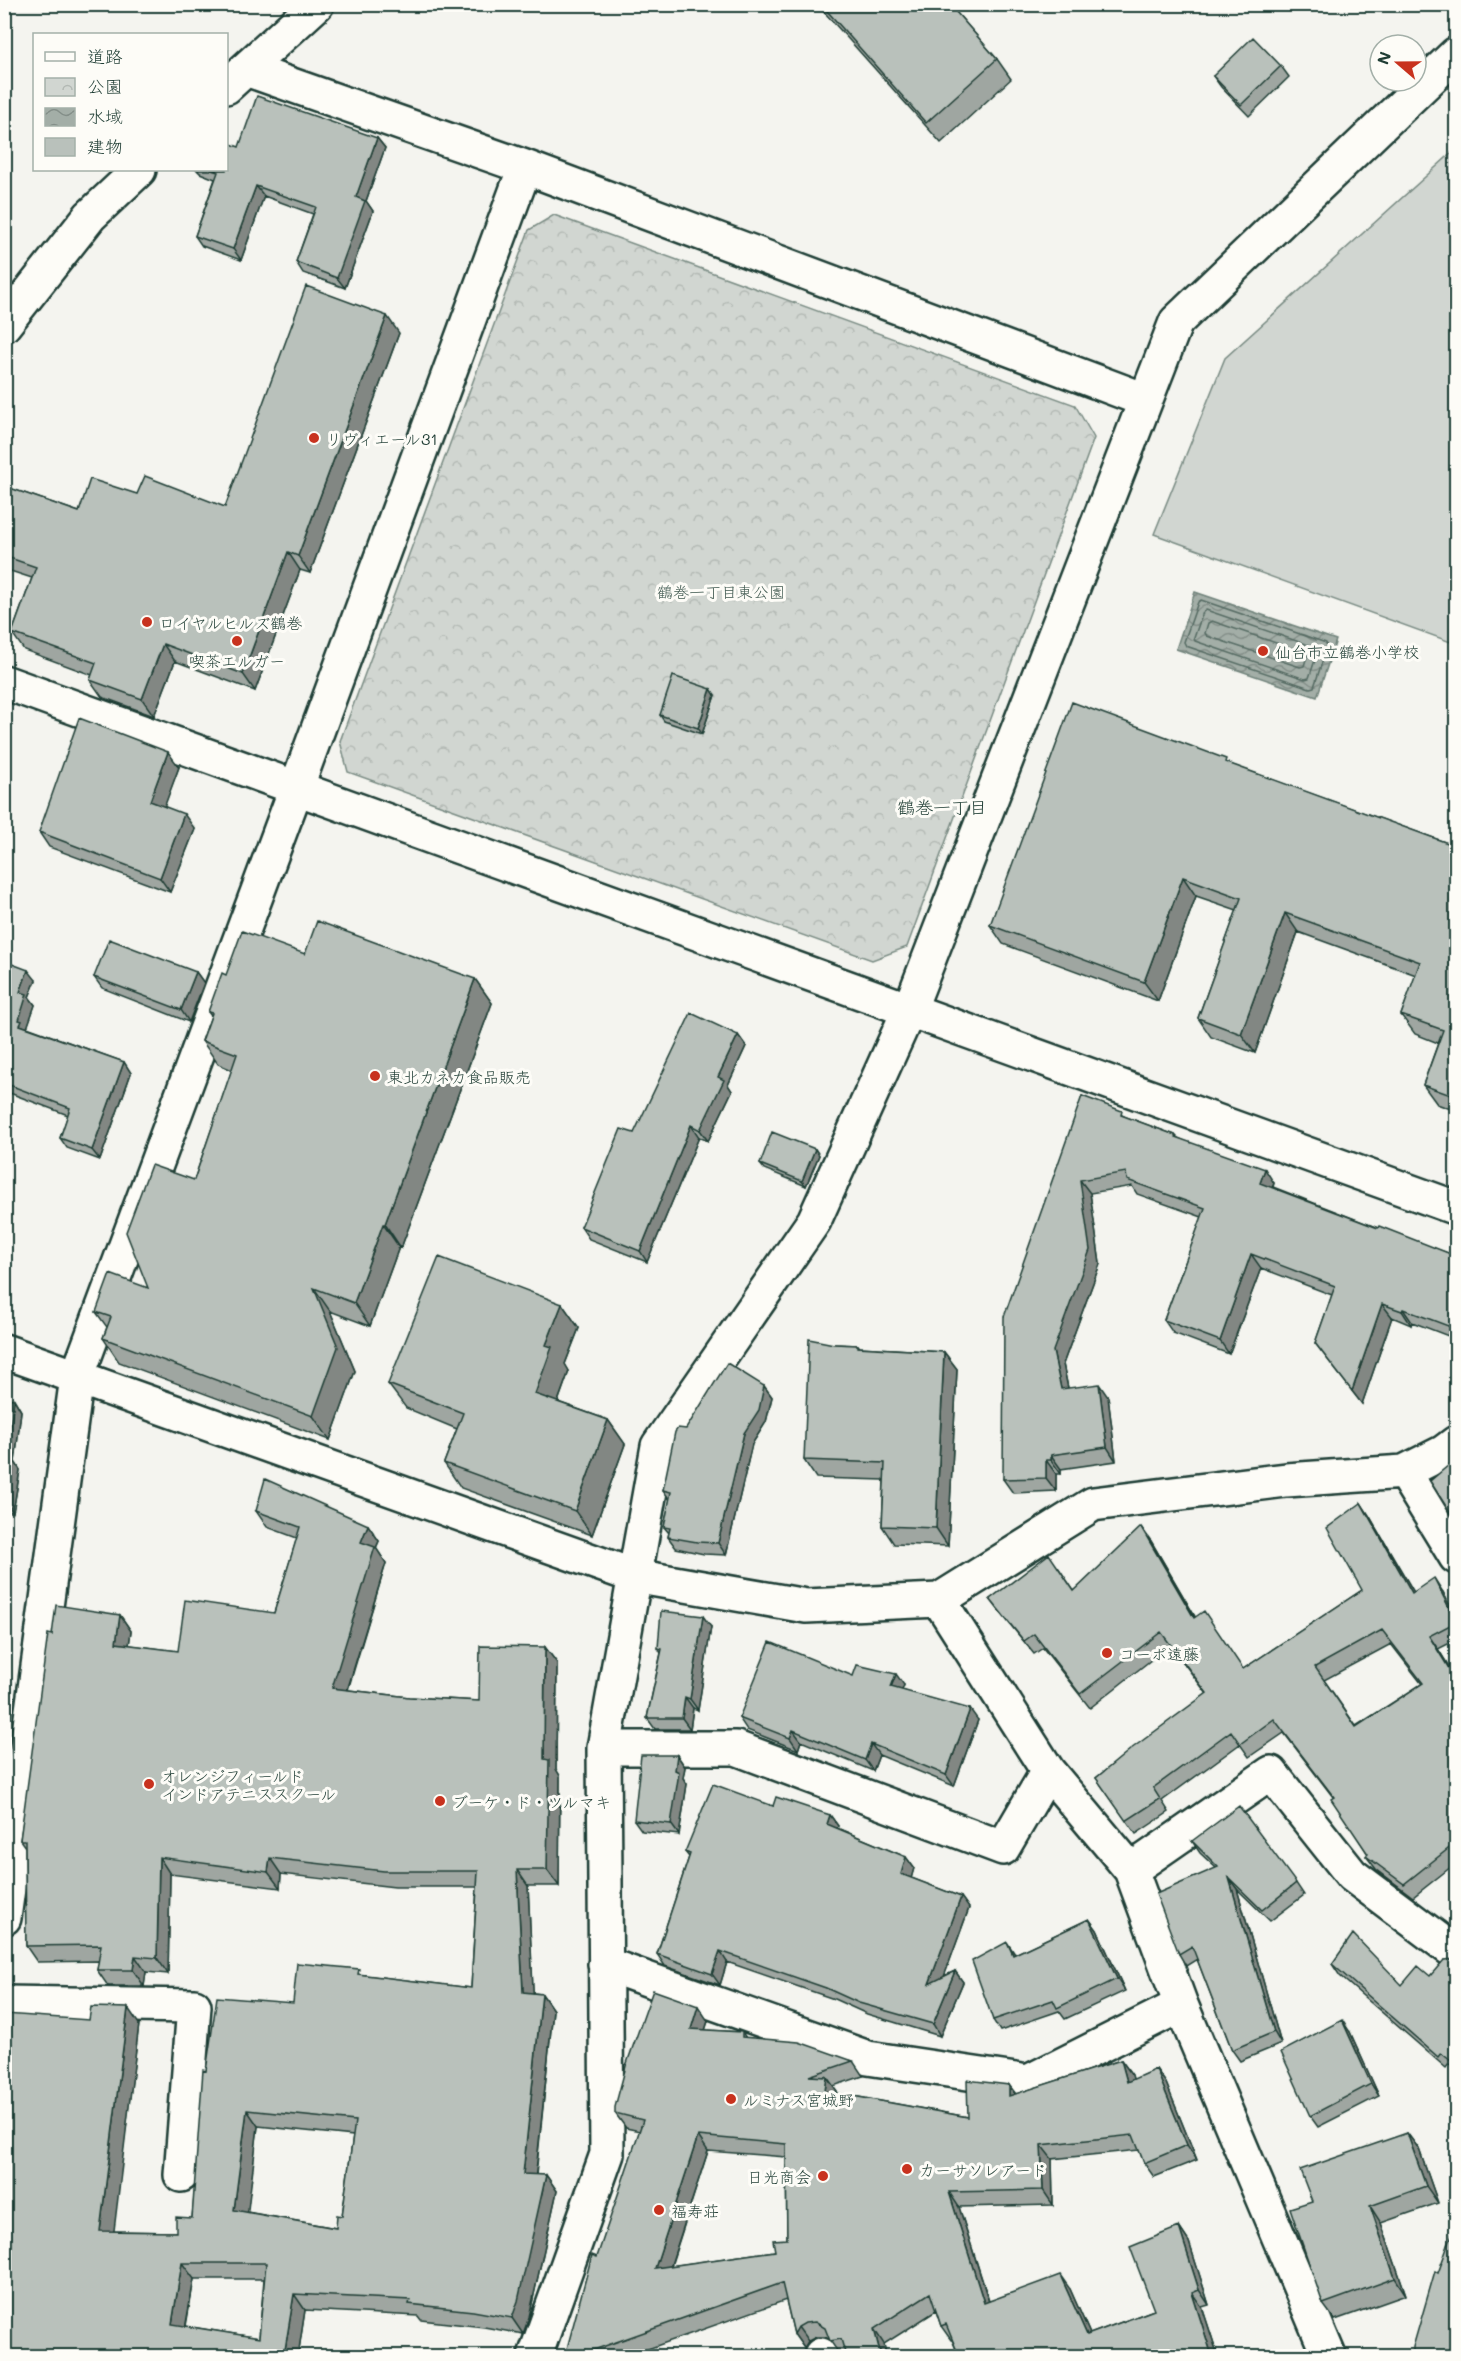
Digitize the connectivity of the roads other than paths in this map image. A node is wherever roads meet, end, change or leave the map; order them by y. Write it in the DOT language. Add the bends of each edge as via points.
graph roads {
  1 [pos="317,4"];
  2 [pos="1456,54"];
  3 [pos="236,78"];
  4 [pos="525,167"];
  5 [pos="138,171"];
  6 [pos="4,325"];
  7 [pos="1145,400"];
  8 [pos="4,682"];
  9 [pos="297,786"];
  10 [pos="910,1008"];
  11 [pos="1456,1208"];
  12 [pos="4,1351"];
  13 [pos="76,1377"];
  14 [pos="1456,1443"];
  15 [pos="1404,1472"];
  16 [pos="1456,1557"];
  17 [pos="634,1576"];
  18 [pos="939,1600"];
  19 [pos="604,1748"];
  20 [pos="1048,1771"];
  21 [pos="1131,1870"];
  22 [pos="4,1918"];
  23 [pos="1456,1953"];
  24 [pos="605,1964"];
  25 [pos="4,2003"];
  26 [pos="1181,2006"];
  27 [pos="181,2175"];
  28 [pos="535,2356"];
  29 [pos="1329,2356"];
  1 -- 3 [label="street"];
  2 -- 7 [label="street" via="1176,322"];
  3 -- 4 [label="street"];
  4 -- 7 [label="street"];
  4 -- 9 [label="street"];
  5 -- 6 [label="street" via="90,216"];
  7 -- 10 [label="street"];
  8 -- 9 [label="street"];
  9 -- 10 [label="street"];
  9 -- 13 [label="street"];
  10 -- 11 [label="street"];
  10 -- 17 [label="street" via="814,1221 658,1446"];
  12 -- 13 [label="street"];
  13 -- 17 [label="street"];
  13 -- 22 [label="street"];
  14 -- 15 [label="street"];
  15 -- 16 [label="street"];
  15 -- 18 [label="street" via="1286,1480 1093,1504"];
  17 -- 18 [label="street" via="806,1606"];
  17 -- 19 [label="street"];
  18 -- 20 [label="street"];
  19 -- 20 [label="street" via="736,1748 1003,1848"];
  19 -- 24 [label="street"];
  20 -- 21 [label="street"];
  21 -- 23 [label="street" via="1271,1773 1352,1875"];
  21 -- 26 [label="street"];
  24 -- 26 [label="street" via="868,2058 1028,2082"];
  24 -- 28 [label="street" via="607,2154"];
  25 -- 27 [label="street" via="194,2006"];
  26 -- 29 [label="street"];
}
